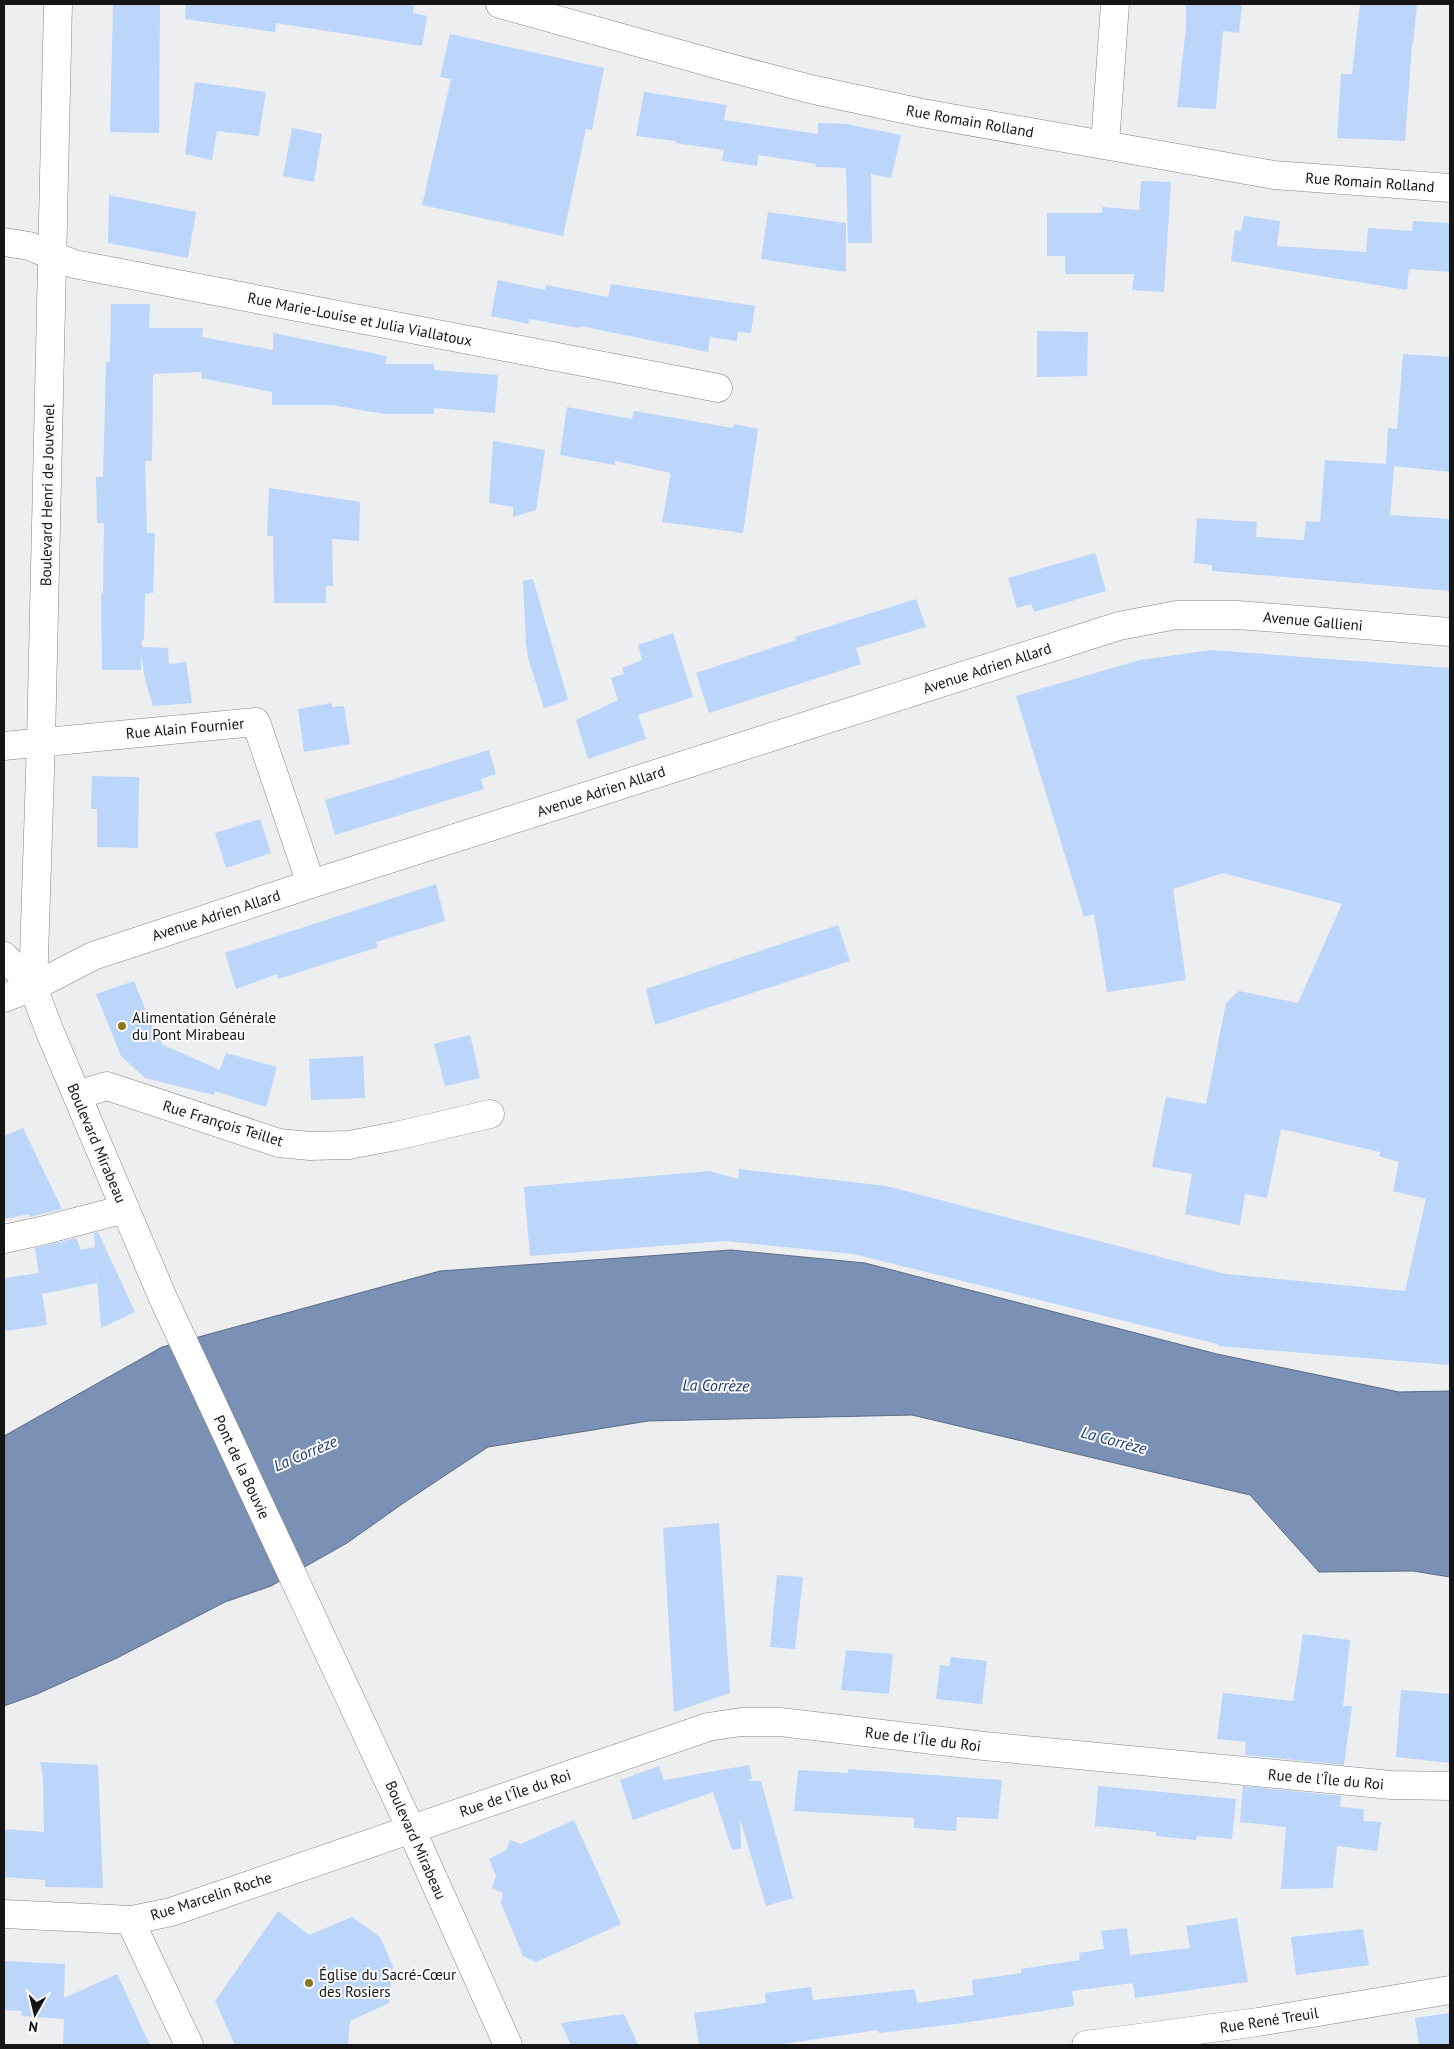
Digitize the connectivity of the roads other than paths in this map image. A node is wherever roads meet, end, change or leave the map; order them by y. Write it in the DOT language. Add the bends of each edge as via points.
graph roads {
  1 [pos="58,4"];
  2 [pos="502,4"];
  3 [pos="1115,4"];
  4 [pos="1105,144"];
  5 [pos="1450,188"];
  6 [pos="4,242"];
  7 [pos="52,255"];
  8 [pos="718,388"];
  9 [pos="1176,614"];
  10 [pos="1450,632"];
  11 [pos="41,742"];
  12 [pos="4,746"];
  13 [pos="311,884"];
  14 [pos="4,956"];
  15 [pos="34,987"];
  16 [pos="4,998"];
  17 [pos="77,1095"];
  18 [pos="490,1114"];
  19 [pos="125,1209"];
  20 [pos="4,1239"];
  21 [pos="163,1298"];
  22 [pos="321,1636"];
  23 [pos="1450,1786"];
  24 [pos="411,1829"];
  25 [pos="4,1914"];
  26 [pos="132,1920"];
  27 [pos="1450,1990"];
  28 [pos="189,2045"];
  29 [pos="508,2045"];
  30 [pos="1086,2045"];
  1 -- 7 [label="street, Boulevard Henri de Jouvenel"];
  2 -- 4 [label="street, Rue Romain Rolland" via="810,88 922,113"];
  3 -- 4 [label="street"];
  4 -- 5 [label="street, Rue Romain Rolland" via="1274,175"];
  6 -- 7 [label="street, Rue Marie-Louise et Julia Viallatoux" via="29,246"];
  7 -- 8 [label="street, Rue Marie-Louise et Julia Viallatoux" via="74,264"];
  7 -- 11 [label="street, Boulevard Henri de Jouvenel"];
  9 -- 10 [label="street, Avenue Gallieni" via="1238,615"];
  9 -- 13 [label="street, Avenue Adrien Allard" via="1119,626"];
  11 -- 12 [label="street, Rue Alain Fournier"];
  11 -- 13 [label="street, Rue Alain Fournier" via="256,722"];
  11 -- 15 [label="street, Boulevard Henri de Jouvenel"];
  13 -- 15 [label="street, Avenue Adrien Allard" via="93,956"];
  14 -- 15 [label="street"];
  15 -- 16 [label="street, Avenue Adrien Allard"];
  15 -- 17 [label="street, Boulevard Mirabeau"];
  17 -- 18 [label="street, Rue François Teillet" via="107,1086 279,1144 310,1146 349,1145"];
  17 -- 19 [label="street, Boulevard Mirabeau"];
  19 -- 20 [label="street"];
  19 -- 21 [label="street, Boulevard Mirabeau"];
  21 -- 22 [label="street, Pont de la Bouvie"];
  22 -- 24 [label="street, Boulevard Mirabeau"];
  23 -- 24 [label="street, Rue de l'Île du Roi" via="1391,1785 984,1746 780,1722 741,1722 708,1727"];
  24 -- 26 [label="street, Rue Marcelin Roche" via="171,1912"];
  24 -- 29 [label="street, Boulevard Mirabeau"];
  25 -- 26 [label="street, Rue Marcelin Roche"];
  26 -- 28 [label="street"];
  27 -- 30 [label="street, Rue René Treuil" via="1258,2022"];
}
